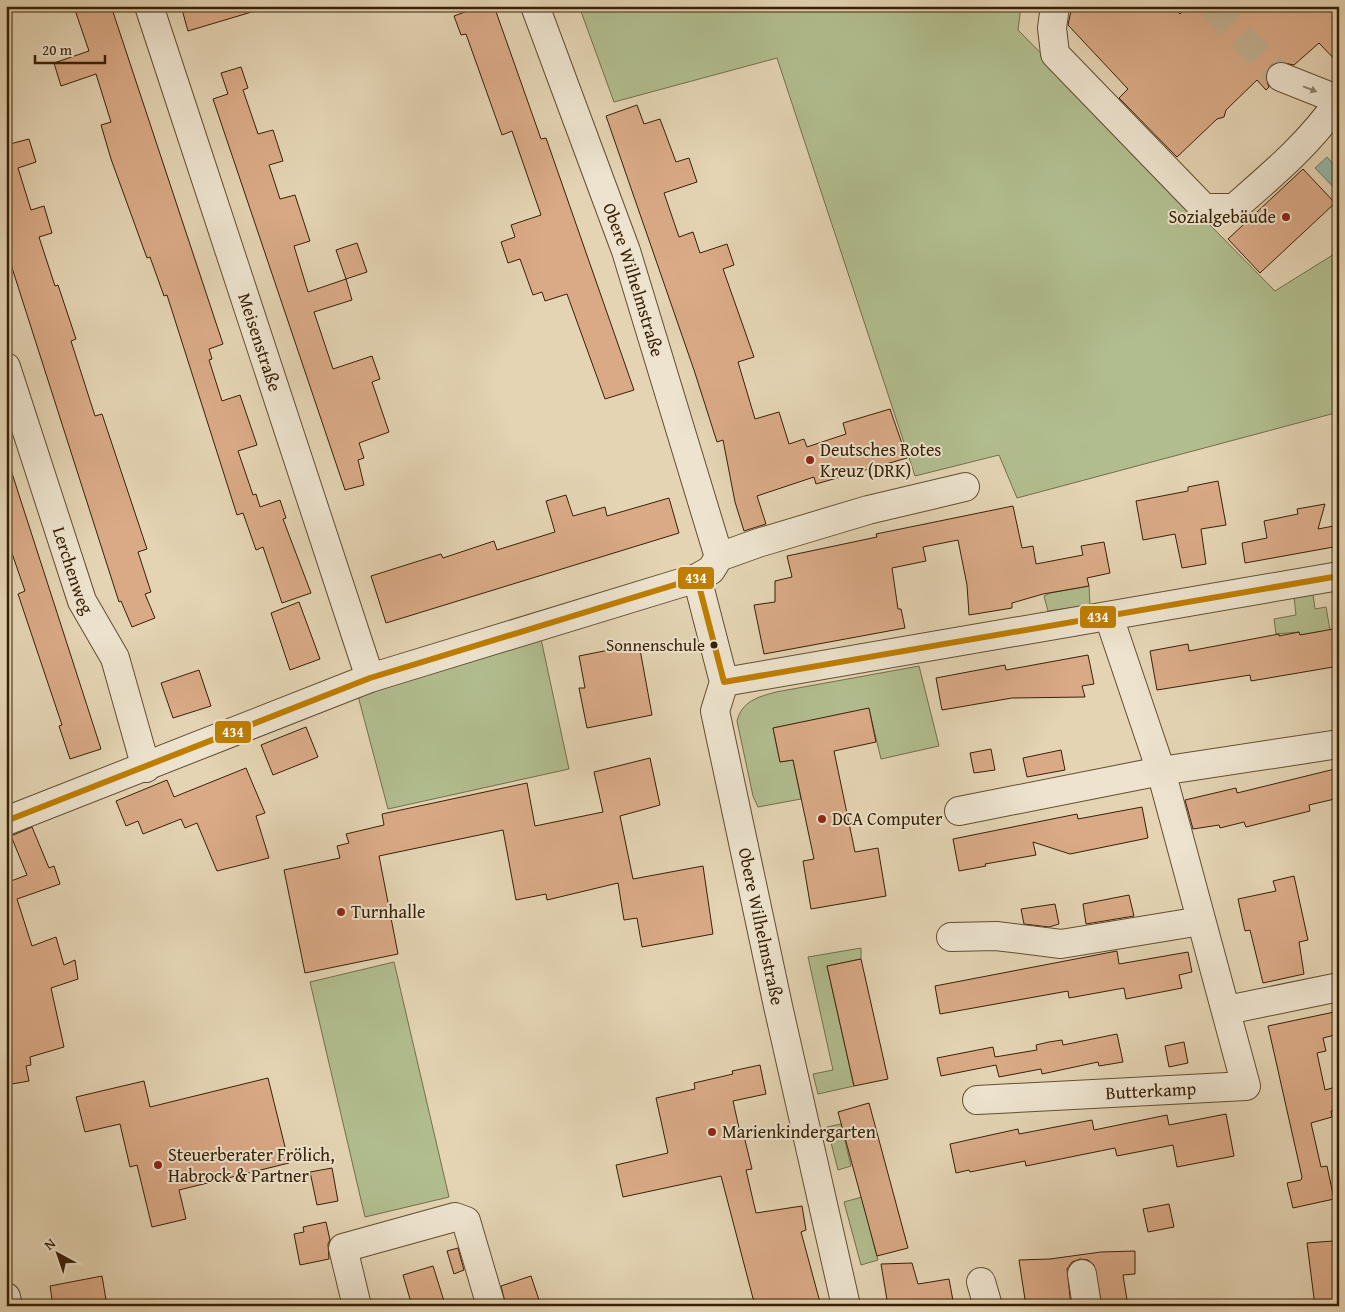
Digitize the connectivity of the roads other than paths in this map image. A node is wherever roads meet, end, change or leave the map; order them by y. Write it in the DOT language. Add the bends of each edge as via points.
graph roads {
  1 [pos="149,6"];
  2 [pos="535,6"];
  3 [pos="1055,6"];
  4 [pos="1281,77"];
  5 [pos="1339,100"];
  6 [pos="6,367"];
  7 [pos="965,487"];
  8 [pos="719,557"];
  9 [pos="1339,576"];
  10 [pos="697,578"];
  11 [pos="1109,617"];
  12 [pos="370,678"];
  13 [pos="724,682"];
  14 [pos="1339,744"];
  15 [pos="146,768"];
  16 [pos="1161,771"];
  17 [pos="959,811"];
  18 [pos="6,821"];
  19 [pos="1201,921"];
  20 [pos="950,938"];
  21 [pos="1339,987"];
  22 [pos="1227,1010"];
  23 [pos="977,1100"];
  24 [pos="1082,1274"];
  25 [pos="6,1297"];
  26 [pos="356,1302"];
  27 [pos="8,1306"];
  28 [pos="491,1306"];
  29 [pos="846,1306"];
  30 [pos="1087,1306"];
  1 -- 12 [label="street, Meisenstraße"];
  2 -- 8 [label="street, Obere Wilhelmstraße" via="626,251"];
  3 -- 5 [label="street" via="1052,28 1055,54 1204,208 1234,208 1295,155"];
  4 -- 5 [label="street, one-way"];
  6 -- 15 [label="street, Lerchenweg" via="82,601 115,658"];
  7 -- 8 [label="street" via="868,510"];
  8 -- 10 [label="street" via="711,570"];
  9 -- 11 [label="street"];
  10 -- 12 [label="street"];
  10 -- 13 [label="street"];
  11 -- 13 [label="street"];
  11 -- 16 [label="street, Butterkamp"];
  12 -- 15 [label="street"];
  13 -- 29 [label="street, Obere Wilhelmstraße" via="715,711"];
  14 -- 16 [label="street"];
  15 -- 18 [label="street"];
  16 -- 17 [label="street"];
  16 -- 19 [label="street, Butterkamp"];
  19 -- 20 [label="street" via="1061,944 996,936"];
  19 -- 22 [label="street, Butterkamp"];
  21 -- 22 [label="street"];
  22 -- 23 [label="street, Butterkamp" via="1246,1086"];
  24 -- 30 [label="street"];
  25 -- 27 [label="street"];
  26 -- 28 [label="street" via="343,1248 455,1217 466,1221"];
}
